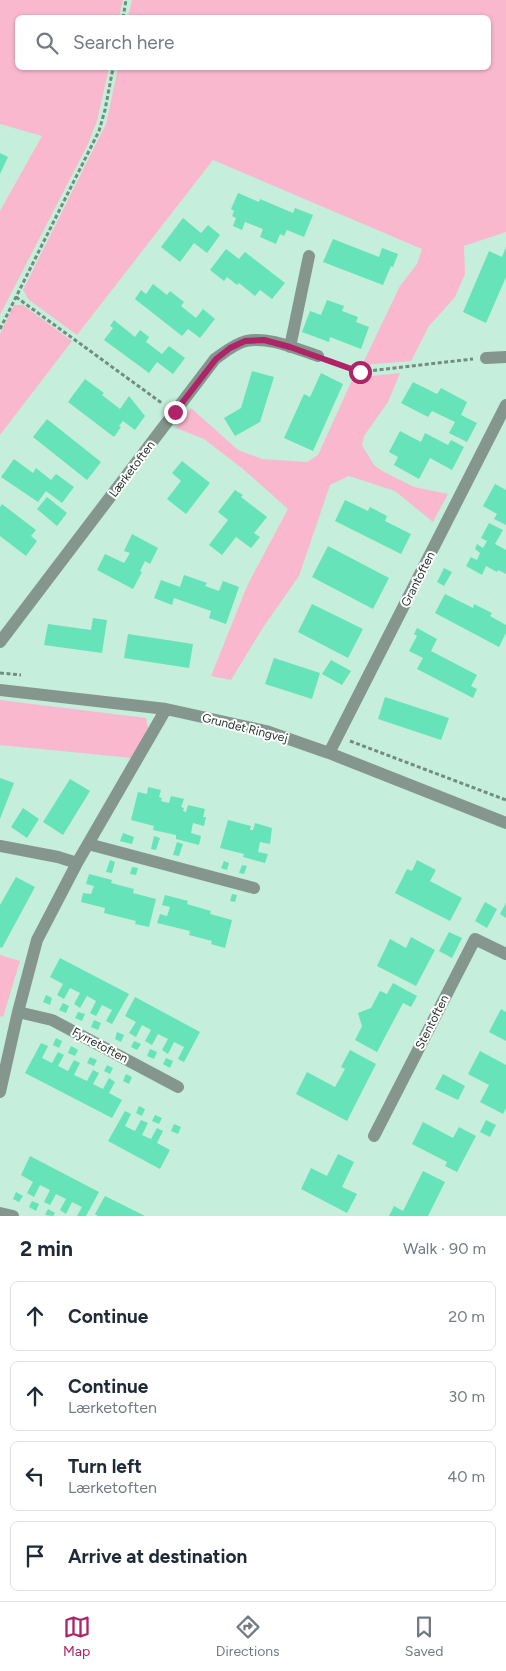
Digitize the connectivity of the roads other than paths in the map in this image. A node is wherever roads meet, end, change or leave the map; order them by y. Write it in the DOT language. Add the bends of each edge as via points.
graph roads {
  1 [pos="309,256"];
  2 [pos="290,347"];
  3 [pos="318,356"];
  4 [pos="506,357"];
  5 [pos="486,358"];
  6 [pos="506,405"];
  7 [pos="0,642"];
  8 [pos="0,690"];
  9 [pos="166,709"];
  10 [pos="329,753"];
  11 [pos="506,823"];
  12 [pos="88,844"];
  13 [pos="0,846"];
  14 [pos="76,863"];
  15 [pos="254,888"];
  16 [pos="506,954"];
  17 [pos="18,1012"];
  18 [pos="178,1087"];
  19 [pos="0,1092"];
  20 [pos="374,1136"];
  21 [pos="0,1213"];
  22 [pos="13,1216"];
  1 -- 2 [label="street"];
  2 -- 3 [label="street, Lærketoften"];
  2 -- 7 [label="street, Lærketoften" via="264,340 245,341 216,359"];
  4 -- 5 [label="street"];
  6 -- 10 [label="street, Grantoften"];
  8 -- 9 [label="street, Grundet Ringvej"];
  9 -- 10 [label="street, Grundet Ringvej" via="266,731"];
  9 -- 12 [label="street"];
  10 -- 11 [label="street, Grundet Ringvej"];
  12 -- 14 [label="street"];
  12 -- 15 [label="street"];
  13 -- 14 [label="street"];
  14 -- 17 [label="street" via="37,940"];
  16 -- 20 [label="street, Stentoften" via="475,939"];
  17 -- 18 [label="street, Fyrretoften" via="52,1020"];
  17 -- 19 [label="street"];
  21 -- 22 [label="street"];
}
